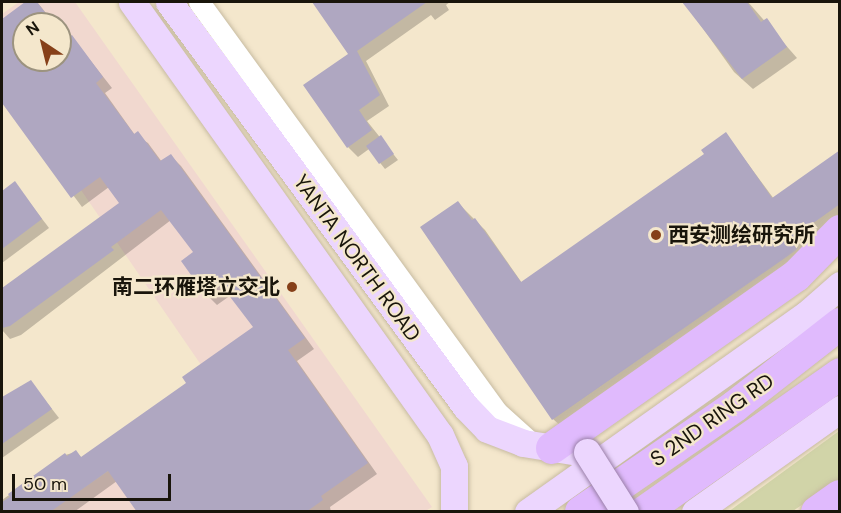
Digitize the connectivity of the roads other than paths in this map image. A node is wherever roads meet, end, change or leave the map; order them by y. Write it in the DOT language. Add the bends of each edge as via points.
graph roads {
  1 [pos="132,2"];
  2 [pos="169,2"];
  3 [pos="199,2"];
  4 [pos="840,231"];
  5 [pos="840,253"];
  6 [pos="840,285"];
  7 [pos="840,324"];
  8 [pos="840,374"];
  9 [pos="840,409"];
  10 [pos="545,447"];
  11 [pos="586,452"];
  12 [pos="840,496"];
  13 [pos="454,512"];
  14 [pos="528,512"];
  15 [pos="581,512"];
  16 [pos="625,512"];
  17 [pos="644,512"];
  18 [pos="694,512"];
  19 [pos="817,512"];
  1 -- 13 [label="main road, YANTA NORTH ROAD" via="440,435 454,466"];
  2 -- 10 [label="main road, YANTA NORTH ROAD" via="466,407 487,429"];
  3 -- 10 [label="street" via="497,412"];
  4 -- 10 [label="highway" via="796,276"];
  5 -- 11 [label="highway" via="811,281 613,422"];
  6 -- 14 [label="main road" via="807,314"];
  7 -- 15 [label="highway, S 2ND RING RD" via="735,406"];
  8 -- 17 [label="highway, S 2ND RING RD"];
  9 -- 18 [label="main road"];
  10 -- 11 [label="main road, YANTA NORTH ROAD"];
  11 -- 16 [label="main road, bridge"];
  12 -- 19 [label="highway"];
}
